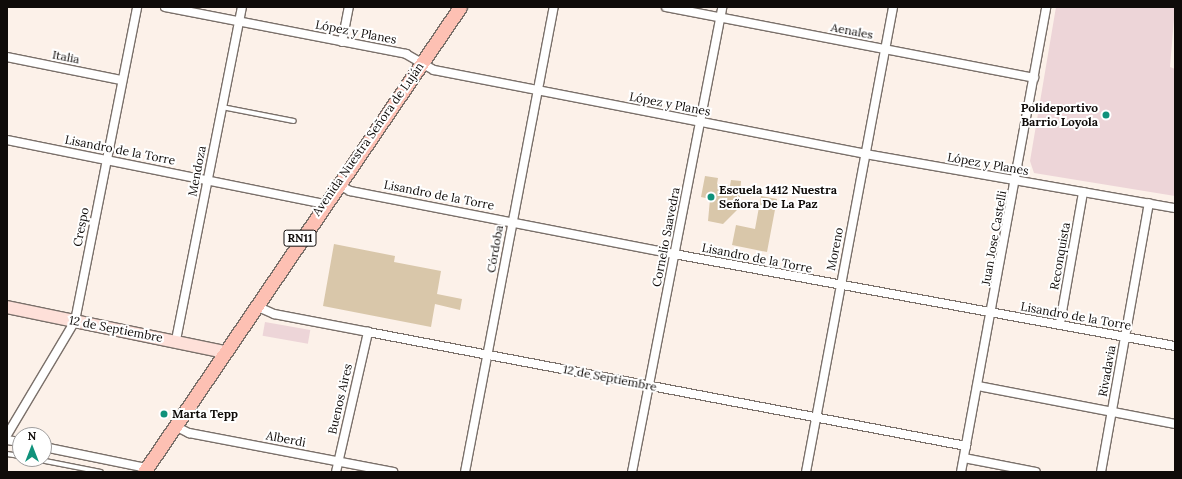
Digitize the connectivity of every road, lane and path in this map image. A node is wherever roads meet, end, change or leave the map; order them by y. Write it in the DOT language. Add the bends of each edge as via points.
graph roads {
  1 [pos="137,7"];
  2 [pos="165,7"];
  3 [pos="242,7"];
  4 [pos="349,7"];
  5 [pos="460,7"];
  6 [pos="554,7"];
  7 [pos="666,7"];
  8 [pos="722,7"];
  9 [pos="894,7"];
  10 [pos="1046,7"];
  11 [pos="720,18"];
  12 [pos="239,22"];
  13 [pos="342,42"];
  14 [pos="886,50"];
  15 [pos="7,57"];
  16 [pos="422,62"];
  17 [pos="1034,78"];
  18 [pos="121,80"];
  19 [pos="537,90"];
  20 [pos="222,107"];
  21 [pos="294,121"];
  22 [pos="700,122"];
  23 [pos="7,140"];
  24 [pos="865,154"];
  25 [pos="106,159"];
  26 [pos="208,180"];
  27 [pos="1016,181"];
  28 [pos="337,184"];
  29 [pos="1083,192"];
  30 [pos="323,204"];
  31 [pos="1149,204"];
  32 [pos="1175,208"];
  33 [pos="512,221"];
  34 [pos="674,254"];
  35 [pos="840,285"];
  36 [pos="256,306"];
  37 [pos="7,307"];
  38 [pos="992,314"];
  39 [pos="75,321"];
  40 [pos="1060,323"];
  41 [pos="368,332"];
  42 [pos="1126,336"];
  43 [pos="176,340"];
  44 [pos="1175,346"];
  45 [pos="224,352"];
  46 [pos="489,355"];
  47 [pos="649,386"];
  48 [pos="978,386"];
  49 [pos="1113,412"];
  50 [pos="815,417"];
  51 [pos="1175,424"];
  52 [pos="175,426"];
  53 [pos="7,435"];
  54 [pos="966,446"];
  55 [pos="52,449"];
  56 [pos="964,458"];
  57 [pos="338,462"];
  58 [pos="52,463"];
  59 [pos="78,470"];
  60 [pos="145,470"];
  61 [pos="101,472"];
  62 [pos="336,472"];
  63 [pos="393,472"];
  64 [pos="465,472"];
  65 [pos="632,472"];
  66 [pos="806,472"];
  67 [pos="961,472"];
  68 [pos="1036,472"];
  69 [pos="1101,472"];
  1 -- 18 [label="street, Crespo"];
  2 -- 12 [label="street, López y Planes"];
  3 -- 12 [label="street, Mendoza"];
  4 -- 13 [label="street"];
  5 -- 16 [label="main road, Avenida Nuestra Señora de Luján / RN11"];
  6 -- 19 [label="street, Córdoba"];
  7 -- 11 [label="street, Aenales"];
  8 -- 11 [label="street, Cornelio Saavedra"];
  9 -- 14 [label="street, Moreno"];
  10 -- 17 [label="street, Juan Jose Castelli"];
  11 -- 14 [label="street, Aenales"];
  11 -- 22 [label="street, Cornelio Saavedra"];
  12 -- 13 [label="street, López y Planes"];
  12 -- 20 [label="street, Mendoza"];
  13 -- 16 [label="street, López y Planes" via="406,54"];
  14 -- 17 [label="street, Aenales"];
  14 -- 24 [label="street, Moreno"];
  15 -- 18 [label="street, Italia"];
  16 -- 19 [label="street, López y Planes" via="434,70"];
  16 -- 28 [label="main road, Avenida Nuestra Señora de Luján / RN11"];
  17 -- 27 [label="street, Juan Jose Castelli"];
  18 -- 25 [label="street, Crespo"];
  19 -- 22 [label="street, López y Planes"];
  19 -- 33 [label="street, Córdoba"];
  20 -- 21 [label="lane"];
  20 -- 26 [label="street, Mendoza"];
  22 -- 24 [label="street, López y Planes"];
  22 -- 34 [label="street, Cornelio Saavedra"];
  23 -- 25 [label="street, Lisandro de la Torre"];
  24 -- 27 [label="street, López y Planes"];
  24 -- 35 [label="street, Moreno"];
  25 -- 26 [label="street, Lisandro de la Torre"];
  25 -- 39 [label="street, Crespo"];
  26 -- 30 [label="street, Lisandro de la Torre"];
  26 -- 43 [label="street, Mendoza"];
  27 -- 29 [label="street, López y Planes"];
  27 -- 38 [label="street, Juan Jose Castelli"];
  28 -- 30 [label="main road, Avenida Nuestra Señora de Luján / RN11"];
  28 -- 33 [label="street, Lisandro de la Torre" via="350,191"];
  29 -- 31 [label="street, López y Planes"];
  29 -- 40 [label="street, Reconquista"];
  30 -- 36 [label="main road, Avenida Nuestra Señora de Luján / RN11"];
  31 -- 32 [label="street, López y Planes"];
  31 -- 42 [label="street, Rivadavia"];
  33 -- 34 [label="street, Lisandro de la Torre"];
  33 -- 46 [label="street, Córdoba"];
  34 -- 35 [label="street, Lisandro de la Torre"];
  34 -- 47 [label="street, Cornelio Saavedra"];
  35 -- 38 [label="street, Lisandro de la Torre"];
  35 -- 50 [label="street, Moreno"];
  36 -- 41 [label="street, 12 de Septiembre" via="274,314"];
  36 -- 45 [label="main road, Avenida Nuestra Señora de Luján / RN11"];
  37 -- 39 [label="street, 12 de Septiembre"];
  38 -- 40 [label="street, Lisandro de la Torre"];
  38 -- 48 [label="street, Juan Jose Castelli"];
  39 -- 43 [label="street, 12 de Septiembre"];
  39 -- 53 [label="street, Crespo"];
  40 -- 42 [label="street, Lisandro de la Torre"];
  41 -- 46 [label="street, 12 de Septiembre"];
  41 -- 57 [label="street, Buenos Aires"];
  42 -- 44 [label="street, Lisandro de la Torre"];
  42 -- 49 [label="street, Rivadavia"];
  43 -- 45 [label="street, 12 de Septiembre"];
  45 -- 52 [label="main road, Avenida Nuestra Señora de Luján / RN11"];
  46 -- 47 [label="street, 12 de Septiembre"];
  46 -- 64 [label="street, Córdoba"];
  47 -- 50 [label="street, 12 de Septiembre"];
  47 -- 65 [label="street, Cornelio Saavedra"];
  48 -- 49 [label="street"];
  48 -- 54 [label="street, Juan Jose Castelli"];
  49 -- 51 [label="street"];
  49 -- 69 [label="street, Rivadavia"];
  50 -- 54 [label="street, 12 de Septiembre"];
  50 -- 66 [label="street, Moreno"];
  52 -- 57 [label="street, Alberdi" via="190,433"];
  52 -- 60 [label="main road, Avenida Nuestra Señora de Luján / RN11"];
  54 -- 56 [label="street, Juan Jose Castelli"];
  55 -- 60 [label="street"];
  56 -- 67 [label="street, Juan Jose Castelli"];
  56 -- 68 [label="street"];
  57 -- 62 [label="street, Buenos Aires"];
  57 -- 63 [label="street, Alberdi"];
  58 -- 59 [label="lane"];
  59 -- 61 [label="lane"];
}
